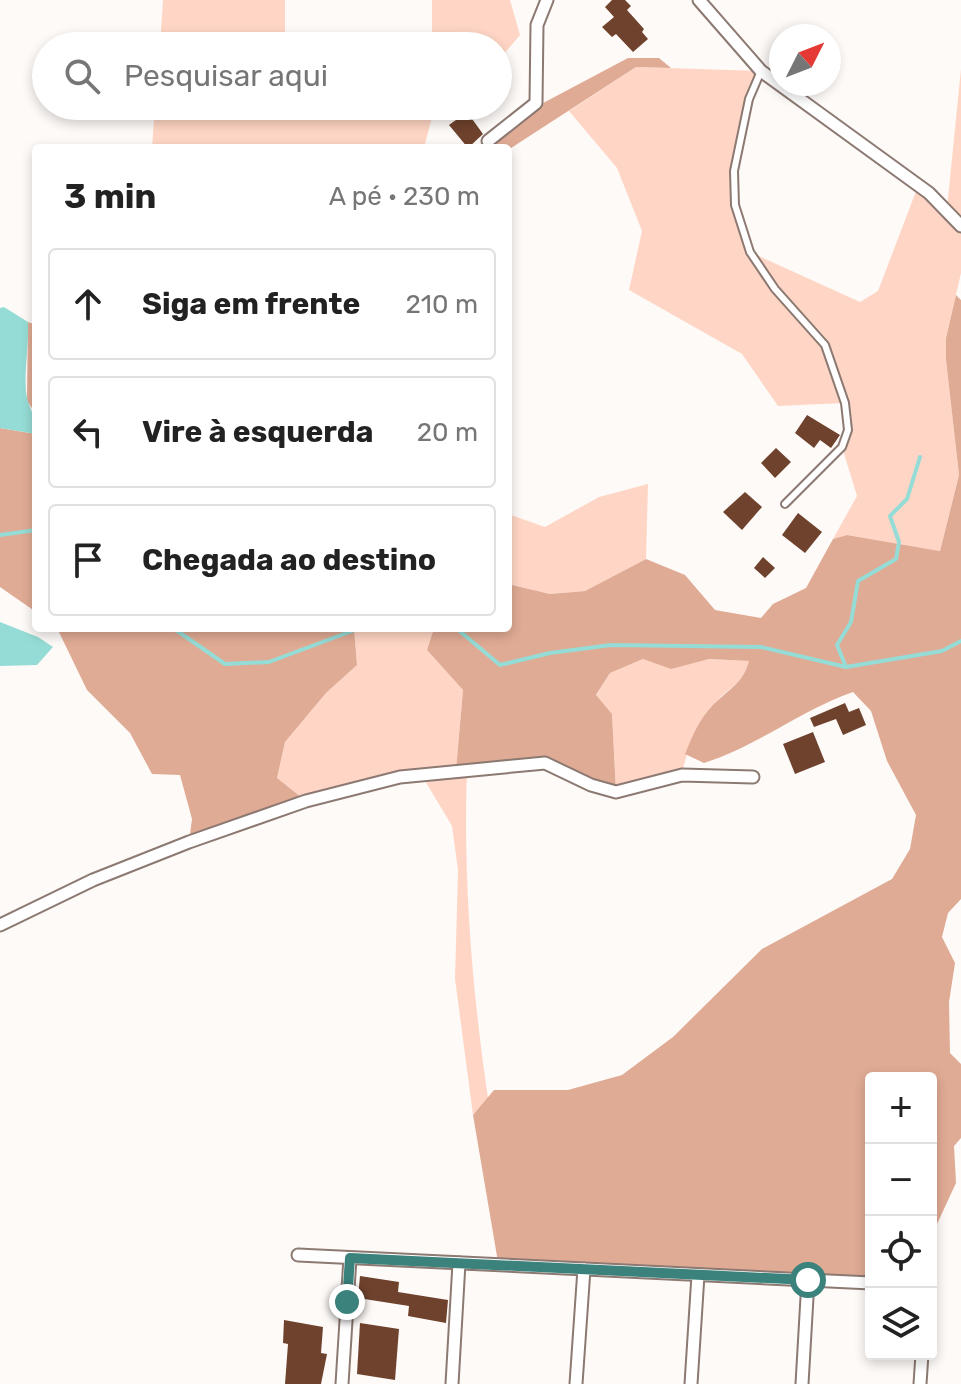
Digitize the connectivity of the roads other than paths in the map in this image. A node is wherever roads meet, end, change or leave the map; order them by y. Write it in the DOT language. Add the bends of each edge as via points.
graph roads {
  1 [pos="547,0"];
  2 [pos="699,0"];
  3 [pos="761,71"];
  4 [pos="488,141"];
  5 [pos="961,226"];
  6 [pos="785,504"];
  7 [pos="753,777"];
  8 [pos="0,925"];
  9 [pos="298,1255"];
  10 [pos="350,1258"];
  11 [pos="459,1263"];
  12 [pos="584,1269"];
  13 [pos="698,1275"];
  14 [pos="808,1280"];
  15 [pos="865,1283"];
  16 [pos="922,1360"];
  17 [pos="342,1384"];
  18 [pos="452,1384"];
  19 [pos="576,1384"];
  20 [pos="691,1384"];
  21 [pos="802,1384"];
  22 [pos="920,1384"];
  1 -- 4 [label="street" via="537,25 536,103"];
  2 -- 3 [label="street"];
  3 -- 5 [label="street" via="929,193"];
  3 -- 6 [label="lane" via="749,99 734,171 735,205 750,252 825,345 845,403 848,430 842,447"];
  7 -- 8 [label="street" via="682,775 616,792 545,763 400,777 306,801 189,842"];
  9 -- 10 [label="street"];
  10 -- 11 [label="street"];
  10 -- 17 [label="street"];
  11 -- 12 [label="street"];
  11 -- 18 [label="street"];
  12 -- 13 [label="street"];
  12 -- 19 [label="street"];
  13 -- 14 [label="street"];
  13 -- 20 [label="street"];
  14 -- 15 [label="street"];
  14 -- 21 [label="street"];
  16 -- 22 [label="street"];
}
